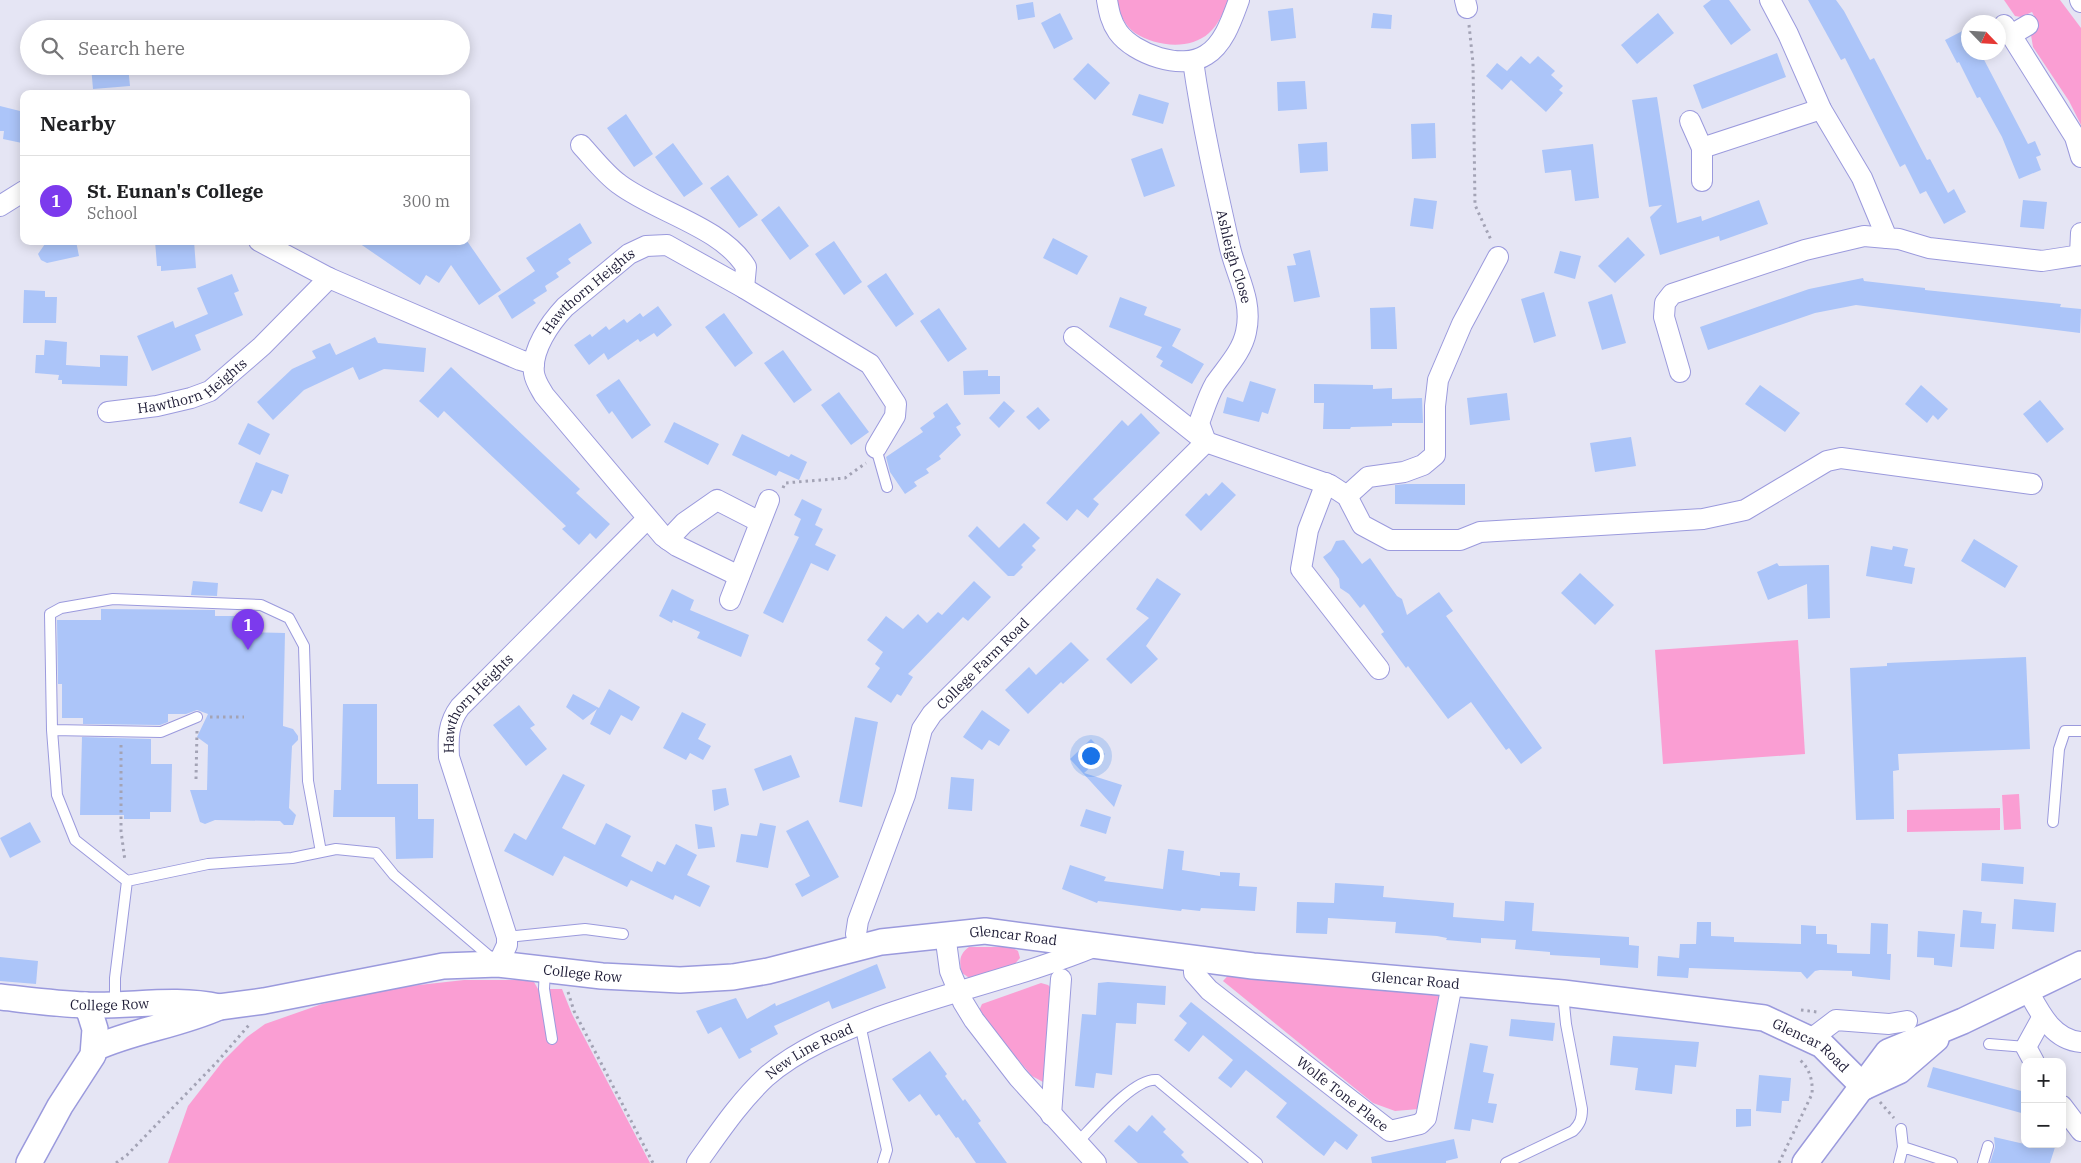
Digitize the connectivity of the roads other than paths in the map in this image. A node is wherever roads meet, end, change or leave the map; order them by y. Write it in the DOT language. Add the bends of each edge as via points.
graph roads {
  1 [pos="1106,0"];
  2 [pos="1239,0"];
  3 [pos="1770,0"];
  4 [pos="2028,25"];
  5 [pos="1193,61"];
  6 [pos="1821,109"];
  7 [pos="1690,122"];
  8 [pos="581,146"];
  9 [pos="1702,148"];
  10 [pos="2081,157"];
  11 [pos="1702,181"];
  12 [pos="20,193"];
  13 [pos="0,206"];
  14 [pos="2081,233"];
  15 [pos="1887,238"];
  16 [pos="267,245"];
  17 [pos="2080,255"];
  18 [pos="1498,257"];
  19 [pos="329,278"];
  20 [pos="744,288"];
  21 [pos="1074,337"];
  22 [pos="534,364"];
  23 [pos="1680,372"];
  24 [pos="108,412"];
  25 [pos="1206,442"];
  26 [pos="876,448"];
  27 [pos="1326,483"];
  28 [pos="2032,484"];
  29 [pos="887,487"];
  30 [pos="1347,496"];
  31 [pos="769,500"];
  32 [pos="647,519"];
  33 [pos="760,522"];
  34 [pos="668,540"];
  35 [pos="739,576"];
  36 [pos="730,600"];
  37 [pos="1379,669"];
  38 [pos="197,717"];
  39 [pos="52,730"];
  40 [pos="2081,731"];
  41 [pos="2053,822"];
  42 [pos="321,852"];
  43 [pos="127,881"];
  44 [pos="623,934"];
  45 [pos="945,934"];
  46 [pos="1031,936"];
  47 [pos="507,937"];
  48 [pos="860,946"];
  49 [pos="1096,946"];
  50 [pos="1194,959"];
  51 [pos="498,964"];
  52 [pos="2081,964"];
  53 [pos="1035,968"];
  54 [pos="545,969"];
  55 [pos="1061,979"];
  56 [pos="1452,984"];
  57 [pos="2028,991"];
  58 [pos="958,992"];
  59 [pos="1563,993"];
  60 [pos="0,997"];
  61 [pos="115,1003"];
  62 [pos="85,1005"];
  63 [pos="219,1007"];
  64 [pos="2042,1018"];
  65 [pos="1907,1021"];
  66 [pos="860,1024"];
  67 [pos="552,1039"];
  68 [pos="2081,1042"];
  69 [pos="1989,1044"];
  70 [pos="1804,1047"];
  71 [pos="95,1048"];
  72 [pos="2030,1055"];
  73 [pos="1864,1087"];
  74 [pos="2066,1111"];
  75 [pos="1051,1115"];
  76 [pos="1901,1129"];
  77 [pos="2081,1131"];
  78 [pos="1076,1144"];
  79 [pos="1988,1146"];
  80 [pos="1903,1147"];
  81 [pos="29,1163"];
  82 [pos="697,1163"];
  83 [pos="883,1163"];
  84 [pos="1096,1163"];
  85 [pos="1256,1163"];
  86 [pos="1506,1163"];
  87 [pos="1805,1163"];
  88 [pos="1899,1163"];
  89 [pos="1952,1163"];
  90 [pos="1983,1163"];
  1 -- 5 [label="street" via="1111,20 1119,34 1130,43 1163,58"];
  2 -- 5 [label="street" via="1219,44"];
  3 -- 6 [label="street"];
  4 -- 10 [label="street" via="2008,30 2075,137"];
  5 -- 25 [label="street, Ashleigh Close" via="1200,111 1231,250 1247,299 1248,318 1241,346 1215,385 1199,423"];
  6 -- 9 [label="street"];
  6 -- 15 [label="street" via="1862,178"];
  7 -- 9 [label="street"];
  8 -- 20 [label="street" via="618,183 732,250 746,267"];
  9 -- 11 [label="street"];
  12 -- 13 [label="street"];
  14 -- 17 [label="street"];
  15 -- 17 [label="street" via="1929,248 2042,261"];
  15 -- 23 [label="street" via="1864,236 1805,250 1672,294 1665,303 1664,317"];
  16 -- 19 [label="street"];
  18 -- 30 [label="street" via="1462,324 1438,380 1436,455 1423,465 1404,472 1368,477"];
  19 -- 22 [label="street"];
  19 -- 24 [label="street, Hawthorn Heights" via="262,346 210,391 157,406"];
  20 -- 22 [label="street, Hawthorn Heights" via="667,245 640,248 620,259 556,317"];
  20 -- 26 [label="street, Hawthorn Heights" via="870,364 896,404 896,416"];
  21 -- 25 [label="street"];
  22 -- 32 [label="street" via="537,383 544,395"];
  25 -- 27 [label="street"];
  25 -- 48 [label="street, College Farm Road" via="932,714 922,729 905,795 858,921 856,934"];
  26 -- 29 [label="lane"];
  27 -- 30 [label="street"];
  27 -- 37 [label="street" via="1308,530 1301,569"];
  28 -- 30 [label="street" via="1841,458 1827,461 1745,510 1729,515 1480,532 1460,540 1402,542 1390,540 1362,525"];
  31 -- 33 [label="street"];
  32 -- 34 [label="street"];
  32 -- 47 [label="street, Hawthorn Heights" via="460,707 450,724 449,757"];
  33 -- 34 [label="street" via="717,500 684,523"];
  33 -- 35 [label="street"];
  34 -- 35 [label="street"];
  35 -- 36 [label="street"];
  38 -- 39 [label="lane" via="161,732"];
  39 -- 42 [label="lane" via="50,614 61,608 113,599 261,605 289,618 304,646 308,781"];
  39 -- 43 [label="lane" via="57,795 75,840"];
  40 -- 41 [label="lane" via="2065,731 2058,749"];
  42 -- 43 [label="lane" via="292,858 208,864"];
  42 -- 51 [label="lane" via="336,849 376,853 394,875"];
  43 -- 61 [label="lane"];
  44 -- 47 [label="lane" via="584,929"];
  45 -- 46 [label="street, Glencar Road" via="985,931"];
  45 -- 48 [label="street, College Row"];
  45 -- 58 [label="street" via="947,962"];
  46 -- 49 [label="street, Glencar Road"];
  46 -- 53 [label="street"];
  47 -- 51 [label="street"];
  48 -- 54 [label="street, College Row" via="768,971 724,977 680,980"];
  49 -- 50 [label="street, Glencar Road"];
  49 -- 53 [label="street, New Line Road"];
  50 -- 56 [label="street, Glencar Road"];
  50 -- 56 [label="street, Wolfe Tone Place" via="1194,972 1208,990 1390,1131 1420,1124 1426,1118"];
  51 -- 54 [label="street, College Row"];
  51 -- 63 [label="street, College Row" via="443,966"];
  52 -- 57 [label="street"];
  53 -- 58 [label="street, New Line Road"];
  54 -- 67 [label="lane" via="544,989"];
  55 -- 75 [label="street"];
  56 -- 59 [label="street, Glencar Road"];
  57 -- 64 [label="street"];
  57 -- 73 [label="street" via="1888,1052"];
  58 -- 66 [label="street, New Line Road"];
  58 -- 75 [label="street" via="998,1052"];
  59 -- 70 [label="street, Glencar Road" via="1764,1018"];
  59 -- 86 [label="lane" via="1582,1118 1573,1131"];
  60 -- 62 [label="street, College Row"];
  61 -- 62 [label="street, College Row"];
  61 -- 63 [label="street, College Row" via="167,1001"];
  62 -- 71 [label="street" via="95,1029"];
  63 -- 71 [label="street, College Row" via="197,1017"];
  64 -- 68 [label="street" via="2056,1032 2073,1042"];
  64 -- 72 [label="street"];
  65 -- 70 [label="street" via="1889,1024 1836,1020"];
  66 -- 82 [label="street, New Line Road" via="804,1050 765,1078"];
  66 -- 83 [label="lane" via="887,1150"];
  69 -- 72 [label="lane"];
  70 -- 73 [label="street, Glencar Road" via="1832,1054"];
  71 -- 81 [label="street"];
  73 -- 87 [label="street"];
  74 -- 77 [label="street"];
  75 -- 78 [label="street"];
  76 -- 80 [label="lane"];
  78 -- 84 [label="street"];
  78 -- 85 [label="lane" via="1123,1098 1148,1081 1157,1080"];
  79 -- 90 [label="lane"];
  80 -- 88 [label="lane"];
  80 -- 89 [label="lane"];
}
